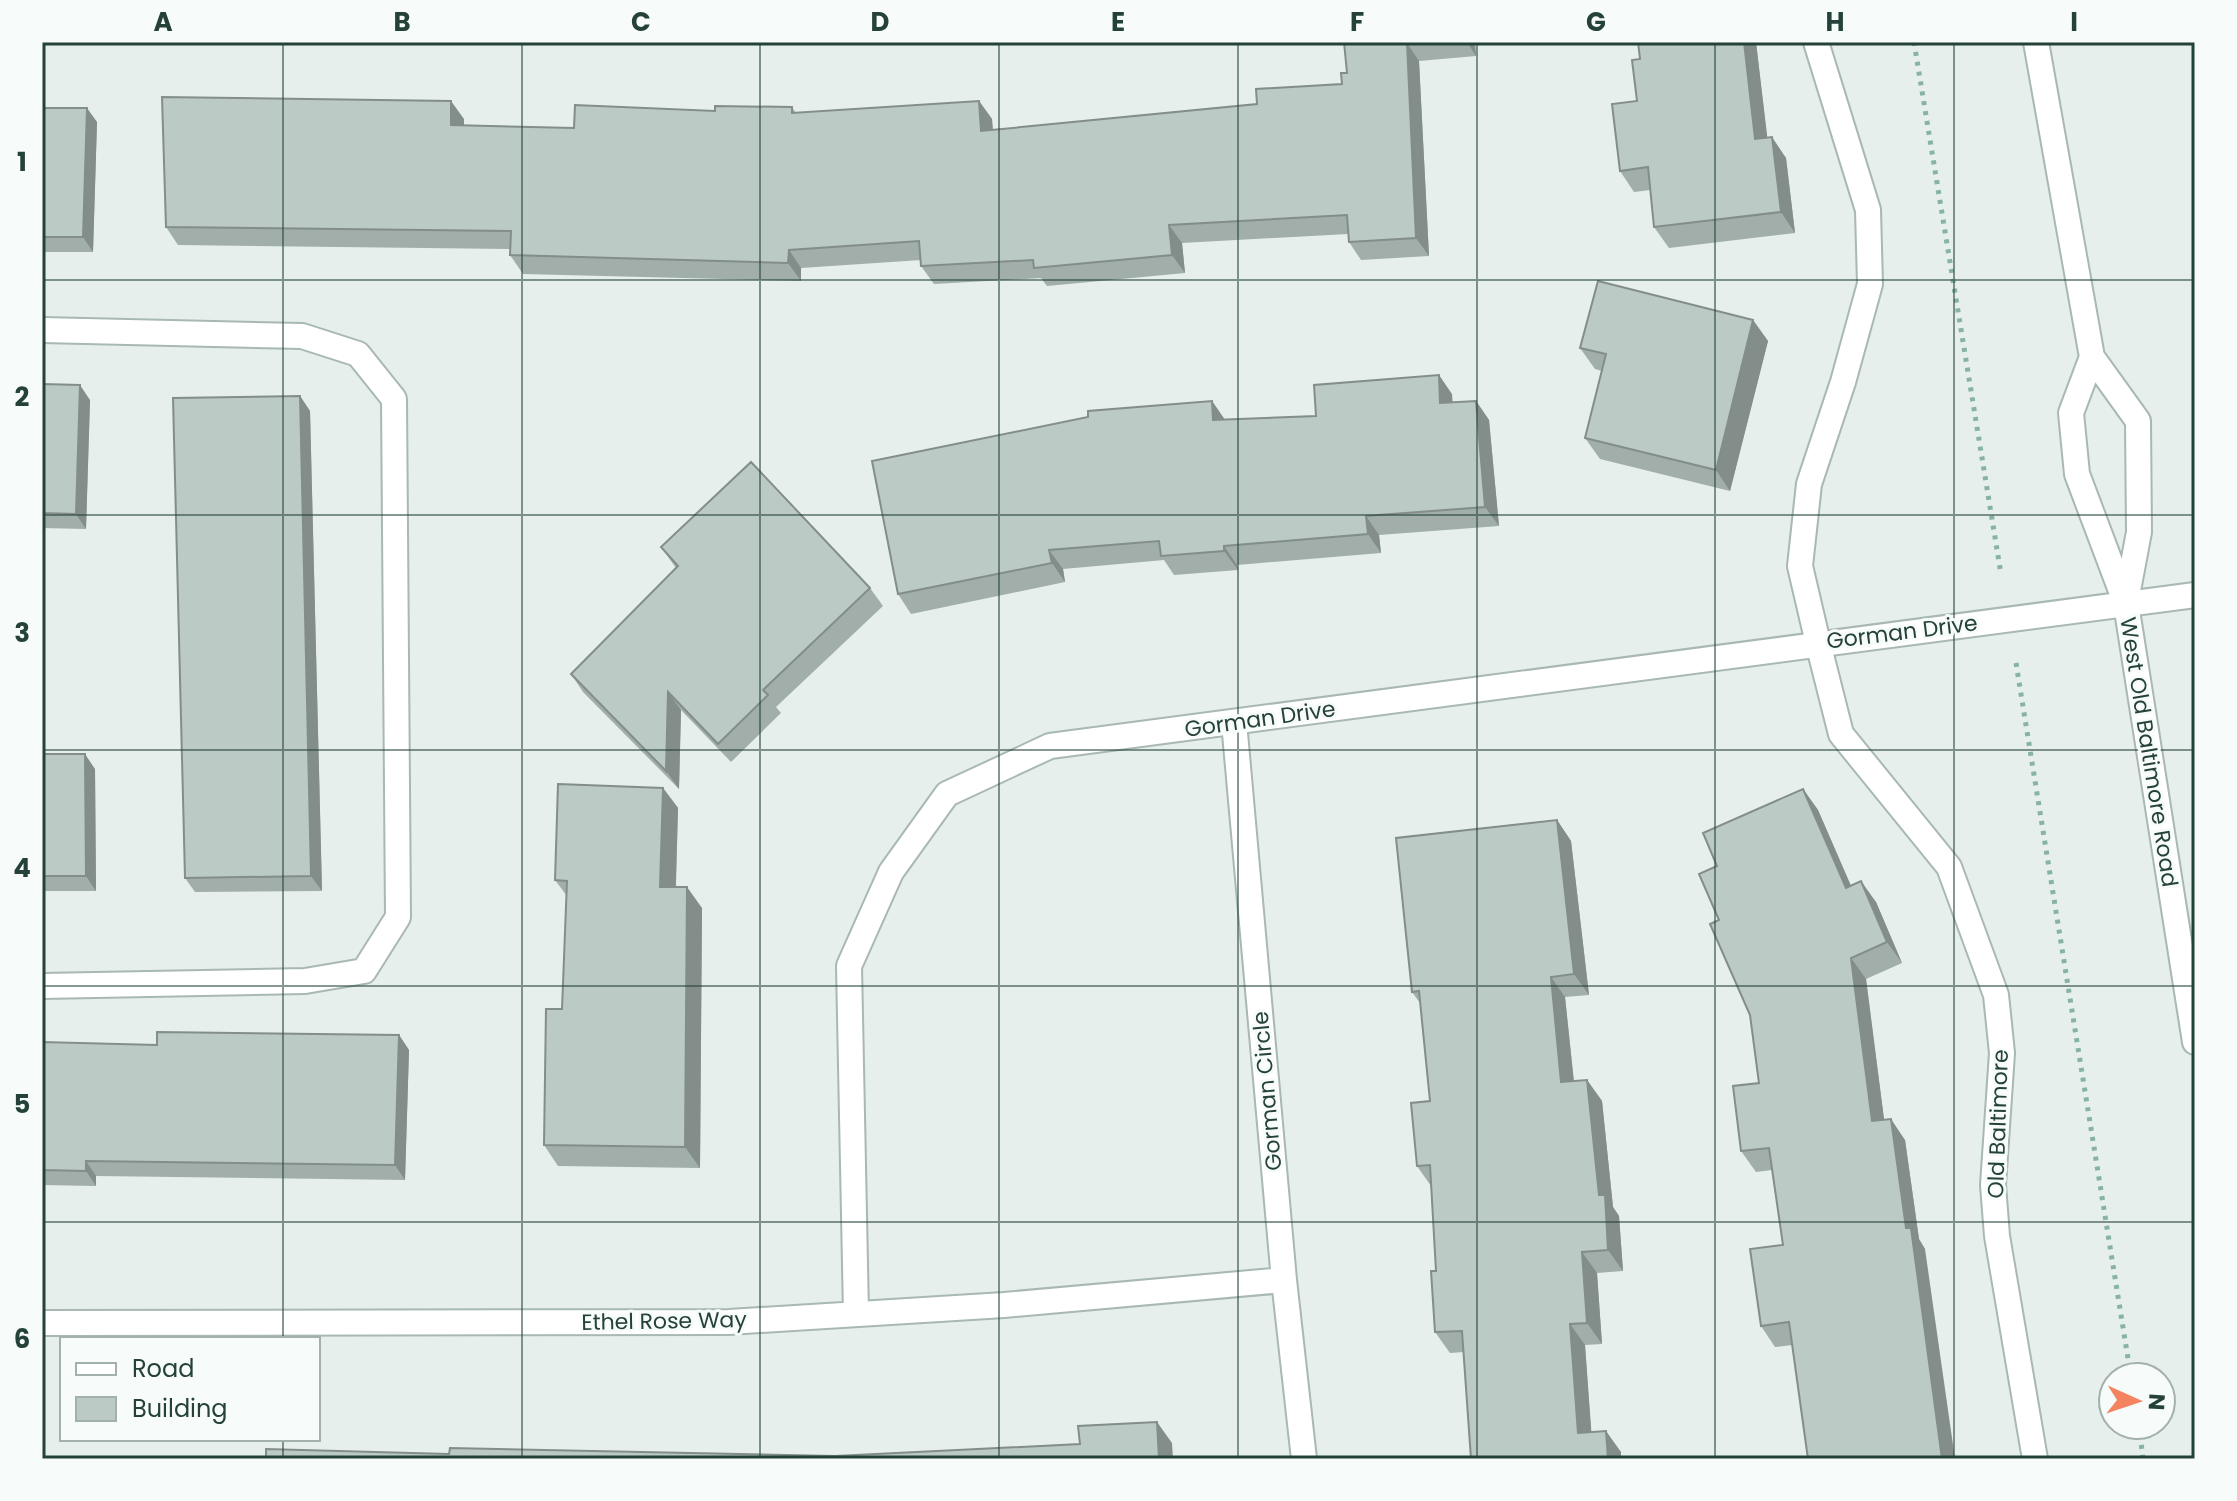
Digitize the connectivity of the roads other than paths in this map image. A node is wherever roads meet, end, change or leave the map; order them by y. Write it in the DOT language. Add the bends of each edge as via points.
graph roads {
  1 [pos="1816,42"];
  2 [pos="2036,42"];
  3 [pos="42,330"];
  4 [pos="2092,357"];
  5 [pos="2195,595"];
  6 [pos="2126,604"];
  7 [pos="1818,643"];
  8 [pos="1234,722"];
  9 [pos="42,986"];
  10 [pos="2195,1042"];
  11 [pos="1284,1280"];
  12 [pos="856,1314"];
  13 [pos="42,1323"];
  14 [pos="1304,1459"];
  15 [pos="2035,1459"];
  1 -- 7 [label="street, Old Baltimore" via="1868,210 1870,284 1809,484 1800,566"];
  2 -- 4 [label="street, West Old Baltimore Road"];
  3 -- 9 [label="street" via="302,336 358,354 394,399 398,917 364,971 305,981"];
  4 -- 6 [label="street, West Old Baltimore Road" via="2071,413 2077,474"];
  4 -- 6 [label="street, West Old Baltimore Road" via="2138,421 2139,532"];
  5 -- 6 [label="street, Gorman Drive"];
  6 -- 7 [label="street, Gorman Drive"];
  6 -- 10 [label="street, West Old Baltimore Road"];
  7 -- 8 [label="street, Gorman Drive"];
  7 -- 15 [label="street, Old Baltimore" via="1841,734 1949,867 1996,995 2002,1053 1993,1185 1997,1236"];
  8 -- 11 [label="street, Gorman Circle"];
  8 -- 12 [label="street, Gorman Drive" via="1050,746 947,794 891,872 849,966"];
  11 -- 12 [label="street, Ethel Rose Way"];
  11 -- 14 [label="street, Gorman Circle"];
  12 -- 13 [label="street, Ethel Rose Way" via="729,1322"];
}
